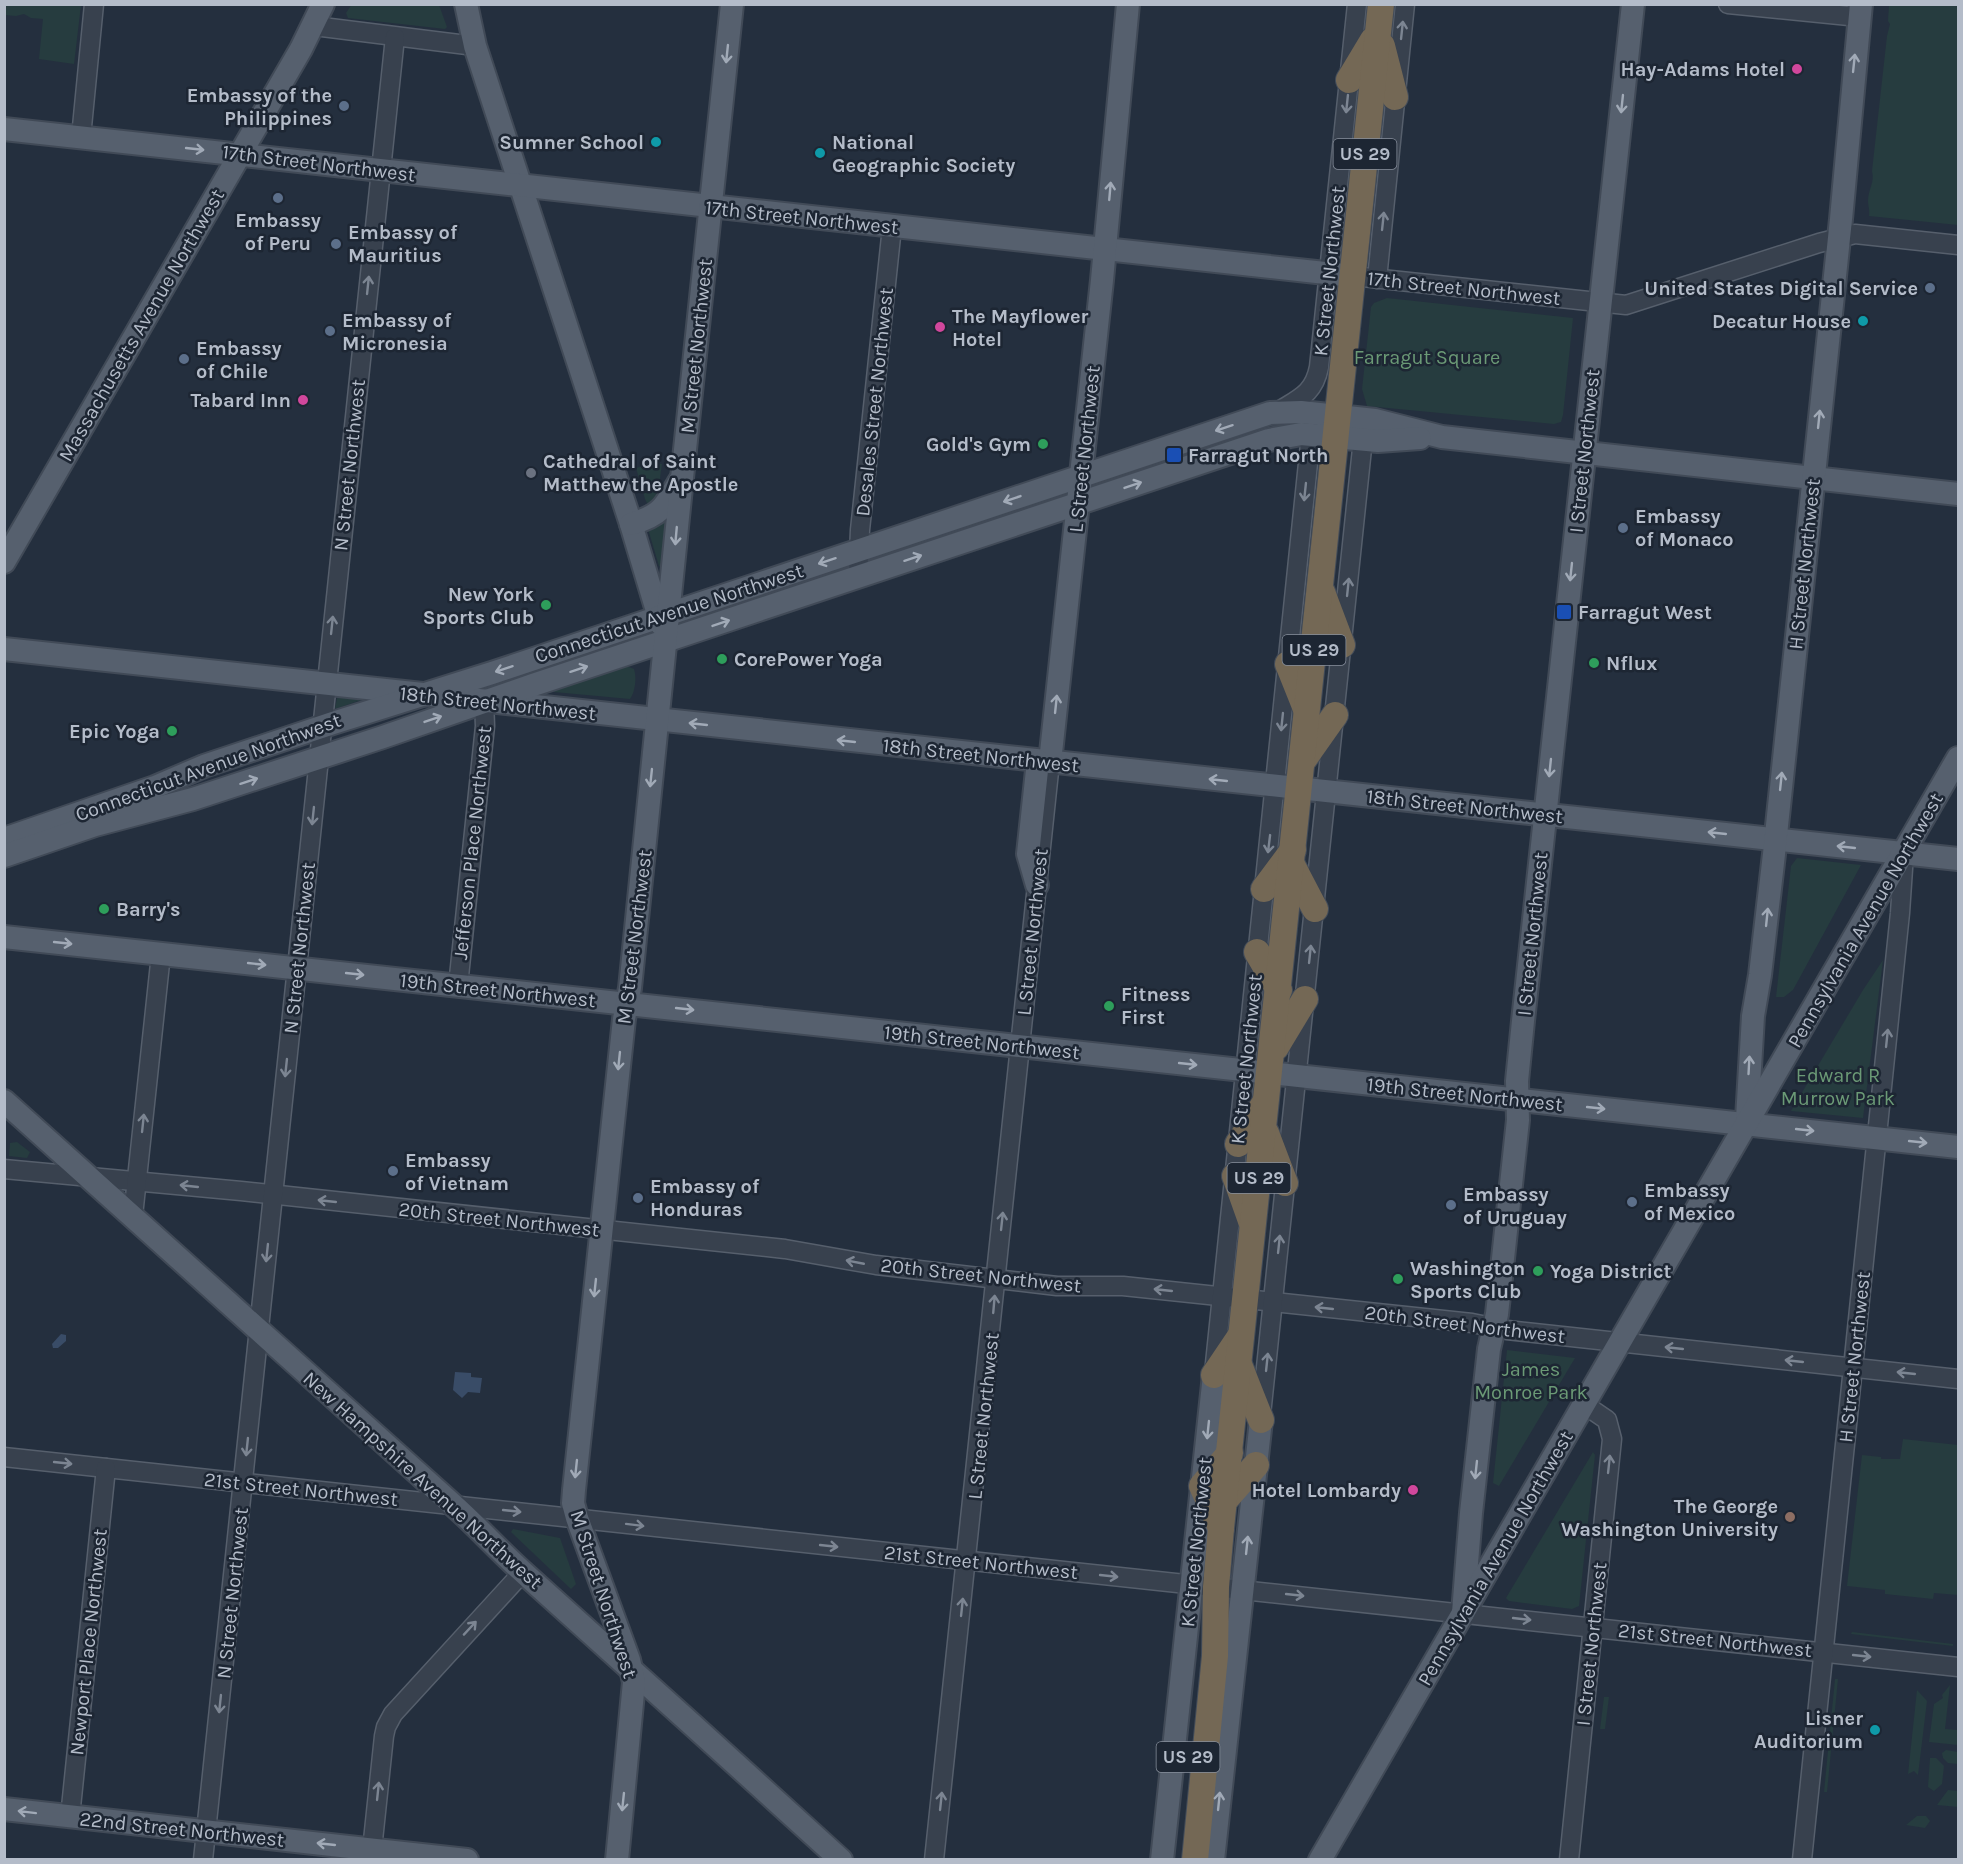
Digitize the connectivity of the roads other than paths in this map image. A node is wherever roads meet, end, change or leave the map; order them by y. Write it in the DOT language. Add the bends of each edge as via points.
graph roads {
  1 [pos="94,4"];
  2 [pos="323,4"];
  3 [pos="333,4"];
  4 [pos="456,4"];
  5 [pos="466,4"];
  6 [pos="732,4"];
  7 [pos="1118,4"];
  8 [pos="1128,4"];
  9 [pos="1358,4"];
  10 [pos="1381,4"];
  11 [pos="1405,4"];
  12 [pos="1633,4"];
  13 [pos="1728,4"];
  14 [pos="1860,11"];
  15 [pos="314,26"];
  16 [pos="1378,32"];
  17 [pos="394,37"];
  18 [pos="475,46"];
  19 [pos="1123,47"];
  20 [pos="1349,80"];
  21 [pos="1395,97"];
  22 [pos="4,129"];
  23 [pos="81,137"];
  24 [pos="239,155"];
  25 [pos="380,171"];
  26 [pos="521,186"];
  27 [pos="705,206"];
  28 [pos="892,227"];
  29 [pos="1839,238"];
  30 [pos="1959,245"];
  31 [pos="1098,249"];
  32 [pos="1353,276"];
  33 [pos="1600,303"];
  34 [pos="1279,411"];
  35 [pos="1329,429"];
  36 [pos="1443,437"];
  37 [pos="1363,439"];
  38 [pos="1584,452"];
  39 [pos="1813,477"];
  40 [pos="682,478"];
  41 [pos="1074,478"];
  42 [pos="1959,494"];
  43 [pos="1071,506"];
  44 [pos="632,524"];
  45 [pos="859,550"];
  46 [pos="4,562"];
  47 [pos="858,577"];
  48 [pos="1320,586"];
  49 [pos="664,615"];
  50 [pos="665,641"];
  51 [pos="1342,645"];
  52 [pos="4,649"];
  53 [pos="1288,664"];
  54 [pos="325,684"];
  55 [pos="422,694"];
  56 [pos="484,701"];
  57 [pos="1307,713"];
  58 [pos="1335,715"];
  59 [pos="657,720"];
  60 [pos="321,727"];
  61 [pos="319,758"];
  62 [pos="1959,759"];
  63 [pos="1044,761"];
  64 [pos="1303,762"];
  65 [pos="204,766"];
  66 [pos="1287,787"];
  67 [pos="1327,792"];
  68 [pos="194,799"];
  69 [pos="1545,815"];
  70 [pos="4,827"];
  71 [pos="4,839"];
  72 [pos="1775,839"];
  73 [pos="1904,854"];
  74 [pos="4,856"];
  75 [pos="1292,857"];
  76 [pos="1959,859"];
  77 [pos="4,869"];
  78 [pos="1037,885"];
  79 [pos="1264,889"];
  80 [pos="1315,909"];
  81 [pos="4,937"];
  82 [pos="1257,952"];
  83 [pos="161,954"];
  84 [pos="297,968"];
  85 [pos="458,986"];
  86 [pos="1279,990"];
  87 [pos="1305,999"];
  88 [pos="627,1003"];
  89 [pos="1020,1046"];
  90 [pos="1263,1066"];
  91 [pos="1296,1076"];
  92 [pos="1267,1099"];
  93 [pos="1517,1099"];
  94 [pos="5,1107"];
  95 [pos="1747,1124"];
  96 [pos="1264,1126"];
  97 [pos="1877,1138"];
  98 [pos="1238,1144"];
  99 [pos="1959,1147"];
  100 [pos="4,1169"];
  101 [pos="90,1176"];
  102 [pos="1235,1176"];
  103 [pos="136,1181"];
  104 [pos="1285,1183"];
  105 [pos="273,1195"];
  106 [pos="133,1216"];
  107 [pos="1254,1229"];
  108 [pos="602,1230"];
  109 [pos="997,1279"];
  110 [pos="1234,1298"];
  111 [pos="1273,1302"];
  112 [pos="1493,1327"];
  113 [pos="258,1331"];
  114 [pos="1242,1332"];
  115 [pos="1621,1342"];
  116 [pos="1239,1364"];
  117 [pos="1853,1368"];
  118 [pos="1214,1375"];
  119 [pos="1959,1379"];
  120 [pos="1585,1405"];
  121 [pos="1261,1420"];
  122 [pos="1230,1453"];
  123 [pos="4,1457"];
  124 [pos="1256,1465"];
  125 [pos="106,1468"];
  126 [pos="243,1482"];
  127 [pos="1202,1486"];
  128 [pos="1224,1501"];
  129 [pos="453,1505"];
  130 [pos="577,1518"];
  131 [pos="1221,1528"];
  132 [pos="967,1561"];
  133 [pos="523,1572"];
  134 [pos="1204,1586"];
  135 [pos="1243,1590"];
  136 [pos="1463,1613"];
  137 [pos="1593,1627"];
  138 [pos="1824,1652"];
  139 [pos="1959,1667"];
  140 [pos="632,1669"];
  141 [pos="4,1809"];
  142 [pos="70,1817"];
  143 [pos="206,1831"];
  144 [pos="372,1850"];
  145 [pos="203,1860"];
  146 [pos="467,1860"];
  147 [pos="617,1860"];
  148 [pos="841,1860"];
  149 [pos="934,1860"];
  150 [pos="1162,1860"];
  151 [pos="1178,1860"];
  152 [pos="1195,1860"];
  153 [pos="1213,1860"];
  154 [pos="1320,1860"];
  155 [pos="1569,1860"];
  156 [pos="1802,1860"];
  1 -- 23 [label="street"];
  2 -- 15 [label="main road, Massachusetts Avenue Northwest"];
  3 -- 15 [label="main road, Massachusetts Avenue Northwest"];
  4 -- 18 [label="main road"];
  5 -- 18 [label="main road"];
  6 -- 27 [label="main road, M Street Northwest, one-way" via="724,87"];
  7 -- 19 [label="main road" via="1115,30"];
  8 -- 19 [label="main road, L Street Northwest"];
  9 -- 20 [label="street, K Street Northwest"];
  10 -- 16 [label="highway, K Street Northwest / US 29"];
  21 -- 11 [label="street, K Street Northwest, one-way"];
  12 -- 33 [label="main road, I Street Northwest, one-way"];
  13 -- 14 [label="street"];
  29 -- 14 [label="main road, H Street Northwest, one-way"];
  15 -- 17 [label="street"];
  15 -- 24 [label="main road, Massachusetts Avenue Northwest"];
  16 -- 20 [label="highway"];
  16 -- 21 [label="highway"];
  16 -- 32 [label="highway, K Street Northwest / US 29"];
  17 -- 18 [label="street"];
  17 -- 25 [label="street, N Street Northwest"];
  18 -- 26 [label="main road"];
  31 -- 19 [label="main road, L Street Northwest, one-way"];
  20 -- 32 [label="street, K Street Northwest, one-way"];
  32 -- 21 [label="street, K Street Northwest, one-way"];
  22 -- 23 [label="main road, 17th Street Northwest"];
  23 -- 24 [label="main road, 17th Street Northwest, one-way"];
  24 -- 25 [label="main road, 17th Street Northwest"];
  24 -- 46 [label="main road, Massachusetts Avenue Northwest"];
  25 -- 26 [label="main road, 17th Street Northwest"];
  54 -- 25 [label="street, N Street Northwest, one-way"];
  26 -- 27 [label="main road, 17th Street Northwest"];
  26 -- 44 [label="main road"];
  27 -- 28 [label="main road, 17th Street Northwest"];
  27 -- 40 [label="main road, M Street Northwest"];
  28 -- 31 [label="main road, 17th Street Northwest"];
  28 -- 45 [label="street, Desales Street Northwest"];
  29 -- 30 [label="street" via="1855,234"];
  29 -- 33 [label="street" via="1633,304"];
  39 -- 29 [label="main road, H Street Northwest, one-way"];
  31 -- 32 [label="main road, 17th Street Northwest"];
  31 -- 41 [label="main road, L Street Northwest" via="1094,348"];
  32 -- 33 [label="street, 17th Street Northwest"];
  32 -- 34 [label="street, K Street Northwest" via="1315,384"];
  32 -- 35 [label="highway, K Street Northwest / US 29"];
  33 -- 38 [label="main road, I Street Northwest"];
  34 -- 35 [label="main road, Connecticut Avenue Northwest"];
  34 -- 41 [label="main road, Connecticut Avenue Northwest, one-way"];
  35 -- 36 [label="main road" via="1375,420"];
  35 -- 37 [label="main road"];
  43 -- 35 [label="main road, Connecticut Avenue Northwest, one-way" via="1275,439"];
  35 -- 48 [label="highway, K Street Northwest / US 29"];
  35 -- 53 [label="street, K Street Northwest, one-way"];
  36 -- 37 [label="main road"];
  36 -- 38 [label="main road"];
  51 -- 37 [label="street, one-way"];
  38 -- 39 [label="main road"];
  38 -- 69 [label="main road, I Street Northwest, one-way"];
  39 -- 42 [label="main road"];
  72 -- 39 [label="main road, H Street Northwest, one-way"];
  40 -- 44 [label="main road" via="662,510"];
  40 -- 49 [label="main road, M Street Northwest, one-way"];
  41 -- 43 [label="main road, L Street Northwest"];
  41 -- 45 [label="main road, Connecticut Avenue Northwest, one-way"];
  47 -- 43 [label="main road, Connecticut Avenue Northwest, one-way"];
  63 -- 43 [label="main road, L Street Northwest, one-way" via="1064,627"];
  44 -- 49 [label="main road"];
  45 -- 47 [label="street, Desales Street Northwest"];
  45 -- 49 [label="main road, Connecticut Avenue Northwest, one-way"];
  50 -- 47 [label="main road, Connecticut Avenue Northwest, one-way"];
  48 -- 51 [label="highway"];
  48 -- 57 [label="highway, K Street Northwest / US 29"];
  49 -- 50 [label="main road, M Street Northwest"];
  49 -- 55 [label="main road, Connecticut Avenue Northwest, one-way"];
  56 -- 50 [label="main road, Connecticut Avenue Northwest, one-way"];
  50 -- 59 [label="main road, M Street Northwest"];
  51 -- 58 [label="street"];
  52 -- 54 [label="main road, 18th Street Northwest"];
  53 -- 57 [label="highway"];
  53 -- 66 [label="street, K Street Northwest, one-way"];
  54 -- 55 [label="main road, 18th Street Northwest"];
  54 -- 60 [label="street, N Street Northwest"];
  55 -- 56 [label="main road, 18th Street Northwest"];
  55 -- 60 [label="main road, Connecticut Avenue Northwest"];
  56 -- 59 [label="main road, 18th Street Northwest"];
  61 -- 56 [label="main road, Connecticut Avenue Northwest, one-way"];
  56 -- 85 [label="street, Jefferson Place Northwest" via="485,726"];
  57 -- 64 [label="highway, K Street Northwest / US 29"];
  58 -- 64 [label="highway"];
  58 -- 67 [label="street"];
  63 -- 59 [label="main road, 18th Street Northwest, one-way"];
  59 -- 88 [label="main road, M Street Northwest, one-way"];
  60 -- 61 [label="street, N Street Northwest"];
  60 -- 65 [label="main road, Connecticut Avenue Northwest"];
  68 -- 61 [label="main road, Connecticut Avenue Northwest, one-way"];
  61 -- 84 [label="street, N Street Northwest, one-way"];
  62 -- 73 [label="main road, Pennsylvania Avenue Northwest"];
  66 -- 63 [label="main road, 18th Street Northwest, one-way"];
  63 -- 78 [label="main road, L Street Northwest" via="1028,854"];
  64 -- 66 [label="highway, K Street Northwest / US 29"];
  65 -- 70 [label="main road" via="151,778"];
  65 -- 71 [label="main road, Connecticut Avenue Northwest"];
  66 -- 67 [label="main road, 18th Street Northwest"];
  66 -- 75 [label="highway, K Street Northwest / US 29"];
  66 -- 79 [label="street, K Street Northwest, one-way"];
  67 -- 69 [label="main road, 18th Street Northwest"];
  67 -- 80 [label="street"];
  68 -- 74 [label="main road, Connecticut Avenue Northwest" via="95,825"];
  68 -- 77 [label="main road" via="148,821"];
  72 -- 69 [label="main road, 18th Street Northwest, one-way"];
  69 -- 93 [label="main road, I Street Northwest"];
  73 -- 72 [label="main road, 18th Street Northwest, one-way"];
  95 -- 72 [label="main road, H Street Northwest, one-way" via="1753,1016"];
  73 -- 76 [label="main road, 18th Street Northwest"];
  73 -- 95 [label="main road, Pennsylvania Avenue Northwest"];
  97 -- 73 [label="street, H Street Northwest, one-way"];
  75 -- 79 [label="highway"];
  75 -- 80 [label="highway"];
  75 -- 86 [label="highway, K Street Northwest / US 29"];
  78 -- 89 [label="street, L Street Northwest"];
  79 -- 82 [label="street, K Street Northwest"];
  87 -- 80 [label="street, one-way"];
  81 -- 83 [label="main road, 19th Street Northwest, one-way"];
  82 -- 86 [label="highway"];
  82 -- 90 [label="street, K Street Northwest"];
  83 -- 84 [label="main road, 19th Street Northwest, one-way"];
  103 -- 83 [label="street, one-way"];
  84 -- 85 [label="main road, 19th Street Northwest, one-way"];
  84 -- 105 [label="street, N Street Northwest, one-way"];
  85 -- 88 [label="main road, 19th Street Northwest"];
  86 -- 90 [label="highway, K Street Northwest / US 29"];
  87 -- 90 [label="highway"];
  87 -- 91 [label="street"];
  88 -- 89 [label="main road, 19th Street Northwest, one-way"];
  88 -- 108 [label="main road, M Street Northwest, one-way"];
  89 -- 90 [label="main road, 19th Street Northwest, one-way"];
  109 -- 89 [label="street, L Street Northwest, one-way"];
  90 -- 91 [label="main road, 19th Street Northwest"];
  90 -- 92 [label="highway, K Street Northwest / US 29"];
  90 -- 98 [label="street, K Street Northwest"];
  91 -- 93 [label="main road, 19th Street Northwest"];
  91 -- 104 [label="street"];
  92 -- 96 [label="highway, K Street Northwest / US 29"];
  92 -- 98 [label="highway"];
  93 -- 95 [label="main road, 19th Street Northwest, one-way"];
  93 -- 112 [label="main road, I Street Northwest" via="1513,1171"];
  94 -- 101 [label="main road, New Hampshire Avenue Northwest"];
  95 -- 97 [label="main road, 19th Street Northwest, one-way"];
  95 -- 115 [label="main road, Pennsylvania Avenue Northwest"];
  96 -- 104 [label="highway"];
  96 -- 107 [label="highway, K Street Northwest / US 29"];
  97 -- 99 [label="main road, 19th Street Northwest, one-way"];
  97 -- 117 [label="street, H Street Northwest"];
  98 -- 102 [label="street, K Street Northwest"];
  100 -- 101 [label="street, 20th Street Northwest"];
  101 -- 103 [label="street, 20th Street Northwest"];
  101 -- 106 [label="main road, New Hampshire Avenue Northwest"];
  102 -- 107 [label="highway"];
  102 -- 110 [label="street, K Street Northwest"];
  105 -- 103 [label="street, 20th Street Northwest, one-way"];
  103 -- 106 [label="street"];
  111 -- 104 [label="street, one-way"];
  108 -- 105 [label="street, 20th Street Northwest, one-way"];
  105 -- 113 [label="street, N Street Northwest, one-way"];
  106 -- 113 [label="main road, New Hampshire Avenue Northwest"];
  107 -- 110 [label="highway, K Street Northwest / US 29"];
  109 -- 108 [label="street, 20th Street Northwest, one-way" via="876,1265 785,1249"];
  108 -- 130 [label="main road, M Street Northwest, one-way" via="574,1490"];
  110 -- 109 [label="street, 20th Street Northwest, one-way" via="1123,1286 1057,1286"];
  132 -- 109 [label="street, L Street Northwest, one-way"];
  110 -- 111 [label="street, 20th Street Northwest"];
  110 -- 114 [label="highway, K Street Northwest / US 29"];
  110 -- 118 [label="street, K Street Northwest"];
  112 -- 111 [label="street, 20th Street Northwest, one-way"];
  121 -- 111 [label="street, one-way"];
  112 -- 115 [label="street, 20th Street Northwest"];
  112 -- 136 [label="main road, I Street Northwest, one-way"];
  113 -- 126 [label="street, N Street Northwest, one-way"];
  113 -- 129 [label="main road, New Hampshire Avenue Northwest"];
  114 -- 116 [label="highway, K Street Northwest / US 29"];
  114 -- 118 [label="highway"];
  117 -- 115 [label="street, 20th Street Northwest, one-way"];
  115 -- 120 [label="main road, Pennsylvania Avenue Northwest"];
  116 -- 121 [label="highway"];
  116 -- 122 [label="highway, K Street Northwest / US 29"];
  119 -- 117 [label="street, 20th Street Northwest, one-way"];
  117 -- 138 [label="street, H Street Northwest"];
  118 -- 127 [label="main road, K Street Northwest, one-way"];
  120 -- 136 [label="main road, Pennsylvania Avenue Northwest"];
  137 -- 120 [label="street, I Street Northwest, one-way" via="1612,1439 1607,1420"];
  121 -- 124 [label="main road"];
  122 -- 127 [label="highway"];
  122 -- 128 [label="highway, K Street Northwest / US 29"];
  123 -- 125 [label="street, 21st Street Northwest, one-way"];
  124 -- 128 [label="highway"];
  135 -- 124 [label="main road, one-way"];
  125 -- 126 [label="street, 21st Street Northwest"];
  125 -- 142 [label="street, Newport Place Northwest"];
  126 -- 129 [label="street, 21st Street Northwest"];
  126 -- 143 [label="street, N Street Northwest, one-way"];
  127 -- 131 [label="highway"];
  127 -- 134 [label="main road, K Street Northwest"];
  128 -- 131 [label="highway, K Street Northwest / US 29"];
  129 -- 130 [label="street, 21st Street Northwest, one-way"];
  129 -- 133 [label="main road, New Hampshire Avenue Northwest"];
  130 -- 132 [label="street, 21st Street Northwest, one-way"];
  130 -- 140 [label="main road, M Street Northwest"];
  131 -- 134 [label="highway, K Street Northwest / US 29"];
  132 -- 134 [label="street, 21st Street Northwest, one-way"];
  149 -- 132 [label="street, L Street Northwest, one-way"];
  133 -- 140 [label="main road, New Hampshire Avenue Northwest"];
  144 -- 133 [label="street, one-way" via="389,1720"];
  134 -- 135 [label="street, 21st Street Northwest"];
  134 -- 150 [label="main road, K Street Northwest"];
  134 -- 151 [label="highway, K Street Northwest / US 29"];
  134 -- 152 [label="highway, K Street Northwest / US 29" via="1215,1656"];
  135 -- 136 [label="street, 21st Street Northwest, one-way"];
  153 -- 135 [label="main road, one-way"];
  136 -- 137 [label="street, 21st Street Northwest, one-way"];
  136 -- 154 [label="main road, Pennsylvania Avenue Northwest"];
  137 -- 138 [label="street, 21st Street Northwest"];
  137 -- 155 [label="street, I Street Northwest"];
  138 -- 139 [label="street, 21st Street Northwest, one-way"];
  138 -- 156 [label="street, H Street Northwest"];
  140 -- 147 [label="main road, M Street Northwest, one-way" via="633,1702"];
  140 -- 148 [label="main road, New Hampshire Avenue Northwest"];
  142 -- 141 [label="main road, 22nd Street Northwest, one-way"];
  142 -- 143 [label="main road, 22nd Street Northwest"];
  144 -- 143 [label="main road, 22nd Street Northwest, one-way"];
  143 -- 145 [label="street, N Street Northwest"];
  144 -- 146 [label="main road, 22nd Street Northwest"];
}
